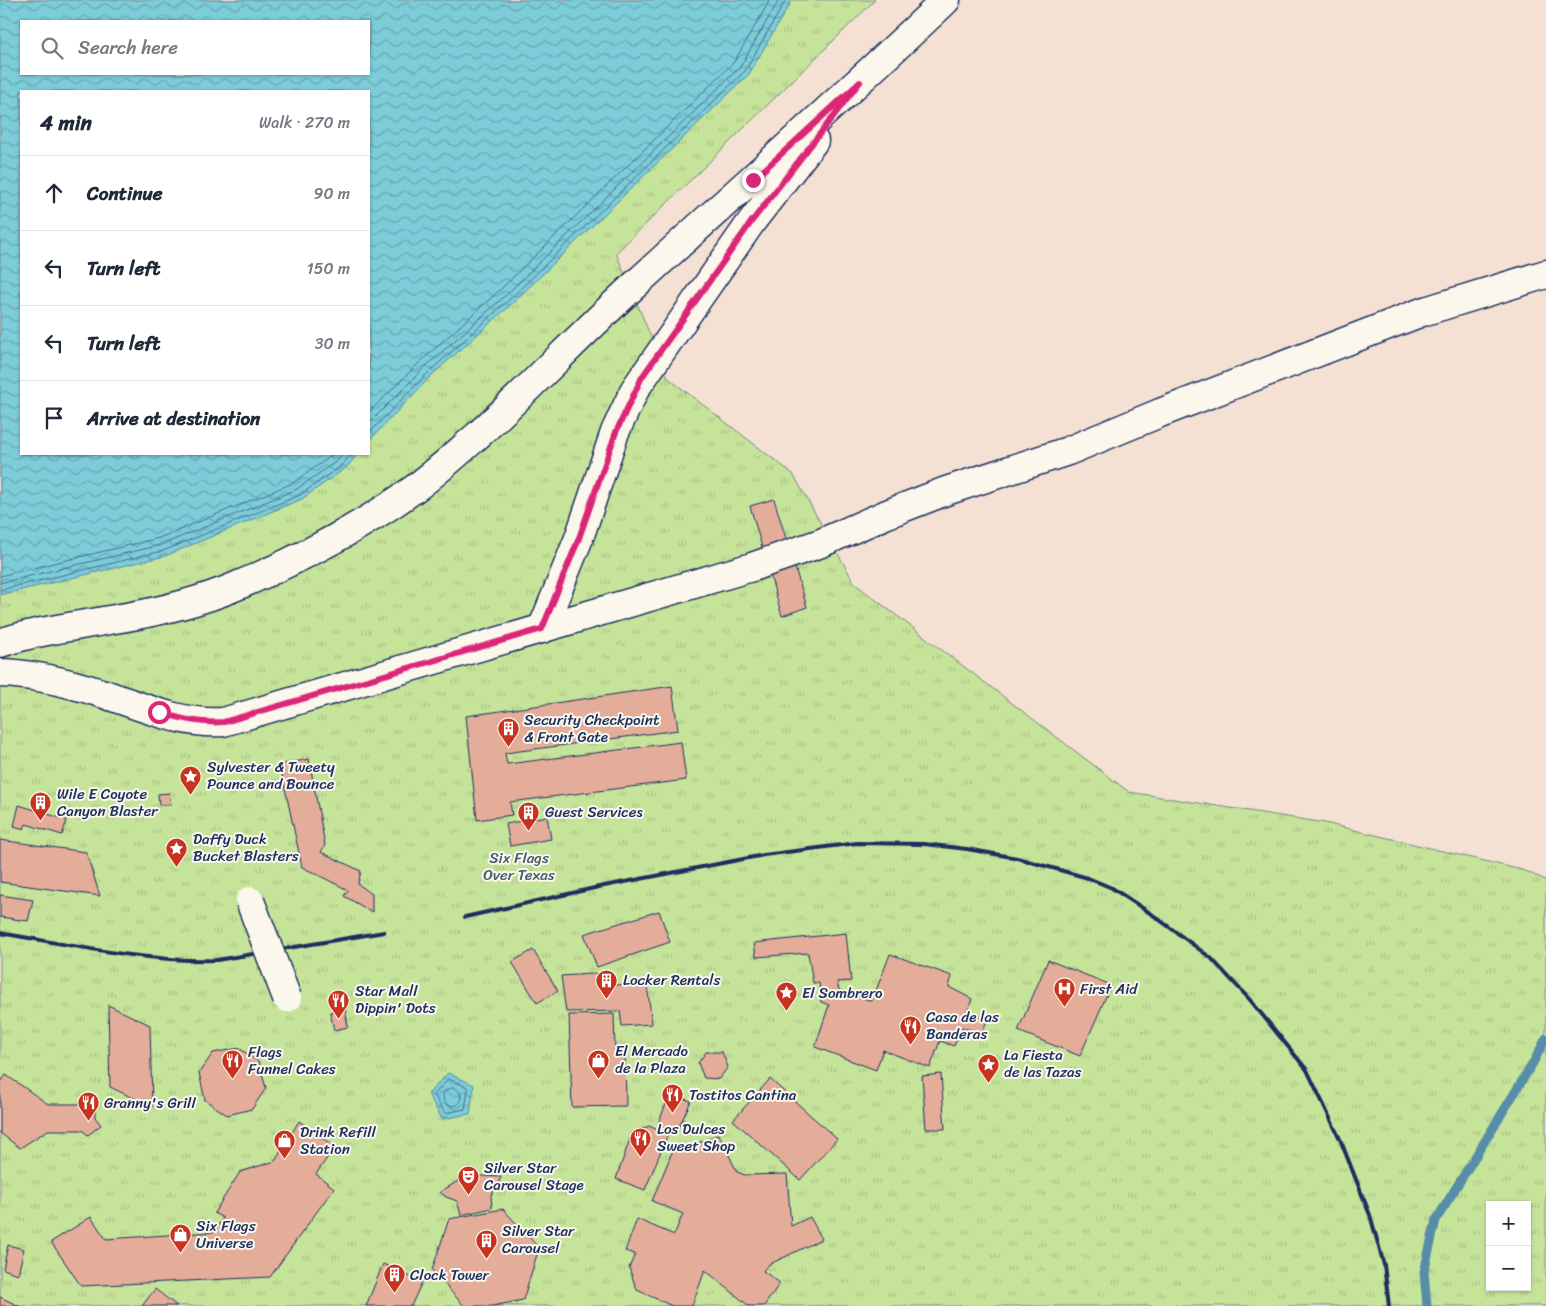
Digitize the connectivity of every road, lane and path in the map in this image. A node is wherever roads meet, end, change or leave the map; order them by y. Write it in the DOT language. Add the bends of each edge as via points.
graph roads {
  1 [pos="946,0"];
  2 [pos="860,82"];
  3 [pos="1546,274"];
  4 [pos="542,629"];
  5 [pos="0,643"];
  6 [pos="0,673"];
  7 [pos="250,900"];
  8 [pos="287,998"];
  1 -- 2 [label="street"];
  2 -- 4 [label="street" via="752,221 642,377 616,432 579,538"];
  2 -- 5 [label="street" via="636,284 454,456 415,488 350,531 238,586 194,602 25,635"];
  3 -- 4 [label="street" via="1422,312 1068,451 946,491 788,555"];
  4 -- 6 [label="street" via="224,722 186,720 99,692"];
  7 -- 8 [label="street, bridge"];
}
